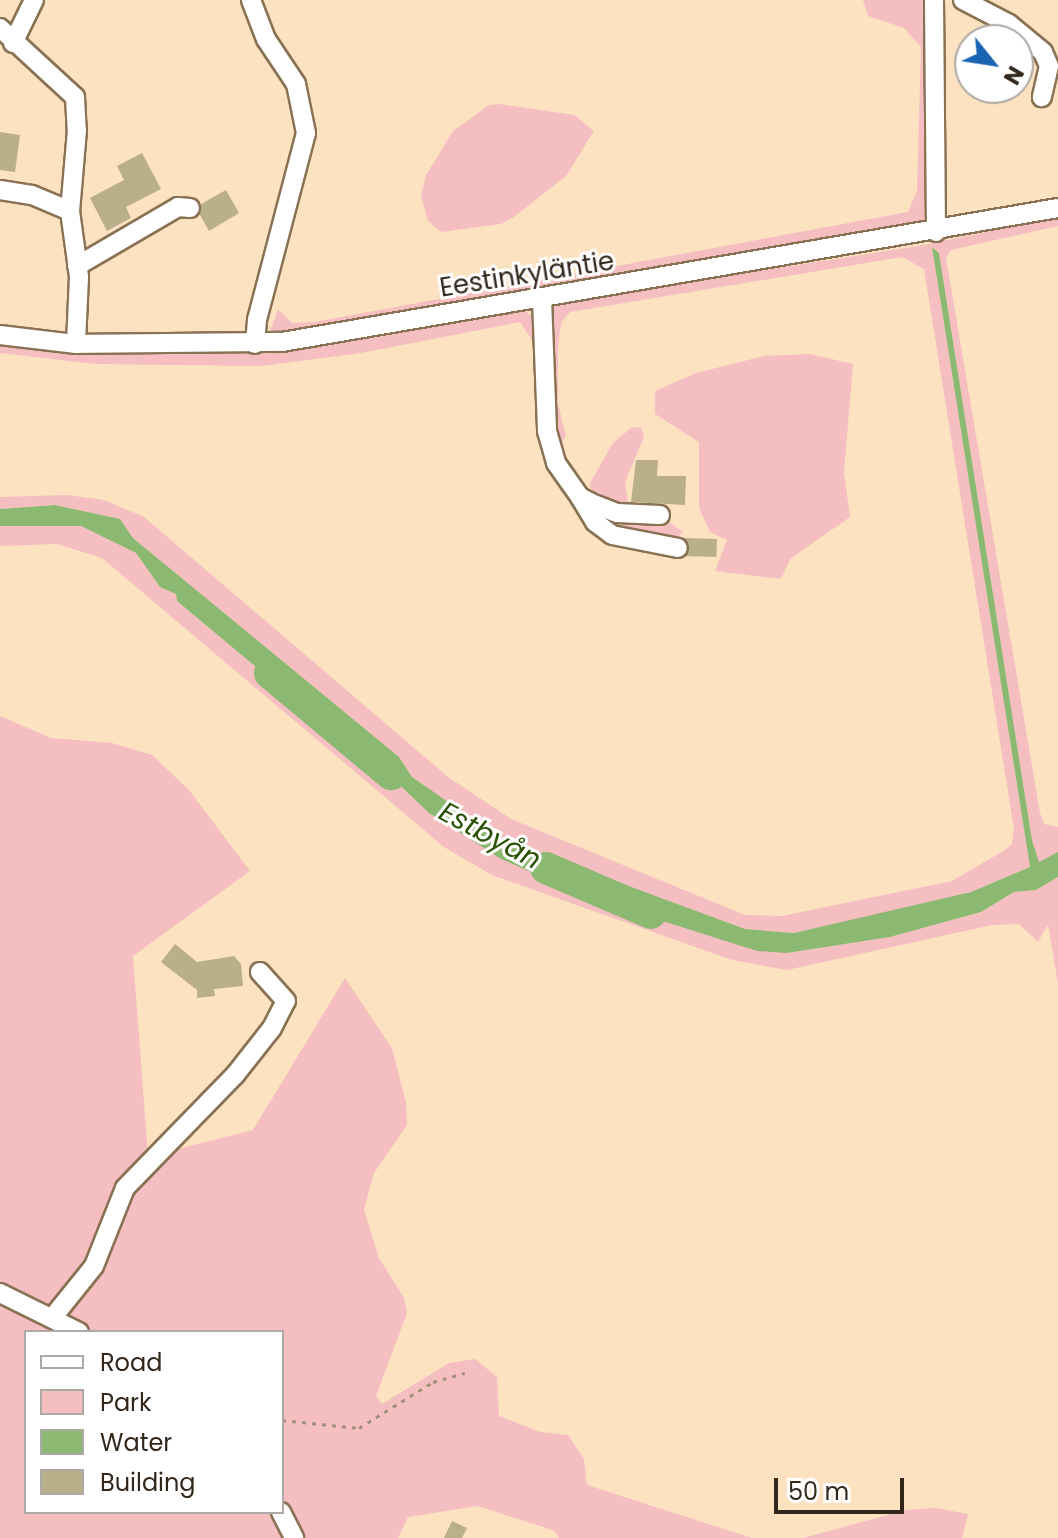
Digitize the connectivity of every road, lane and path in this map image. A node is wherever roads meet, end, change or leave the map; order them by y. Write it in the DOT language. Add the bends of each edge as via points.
graph roads {
  1 [pos="34,0"];
  2 [pos="251,0"];
  3 [pos="934,0"];
  4 [pos="963,0"];
  5 [pos="0,28"];
  6 [pos="13,43"];
  7 [pos="1042,97"];
  8 [pos="0,190"];
  9 [pos="190,208"];
  10 [pos="1058,208"];
  11 [pos="70,211"];
  12 [pos="936,232"];
  13 [pos="77,266"];
  14 [pos="542,299"];
  15 [pos="0,335"];
  16 [pos="76,344"];
  17 [pos="255,344"];
  18 [pos="580,497"];
  19 [pos="660,515"];
  20 [pos="678,548"];
  21 [pos="260,972"];
  22 [pos="0,1293"];
  23 [pos="53,1317"];
  24 [pos="76,1330"];
  25 [pos="465,1373"];
  26 [pos="284,1420"];
  27 [pos="282,1514"];
  28 [pos="294,1538"];
  1 -- 6 [label="street"];
  2 -- 17 [label="street" via="266,39 296,84 306,133"];
  3 -- 12 [label="street"];
  4 -- 7 [label="street" via="1009,24 1043,52 1049,66"];
  5 -- 6 [label="street"];
  6 -- 11 [label="street" via="75,97"];
  8 -- 11 [label="street" via="32,195"];
  9 -- 13 [label="street" via="178,207"];
  10 -- 12 [label="street, Eestinkyläntie"];
  11 -- 13 [label="street"];
  12 -- 14 [label="street, Eestinkyläntie"];
  13 -- 16 [label="street"];
  14 -- 17 [label="street, Eestinkyläntie"];
  14 -- 18 [label="street" via="547,431 556,463"];
  15 -- 16 [label="street, Eestinkyläntie"];
  16 -- 17 [label="street, Eestinkyläntie"];
  18 -- 19 [label="street" via="617,513"];
  18 -- 20 [label="street" via="595,522 612,535"];
  21 -- 23 [label="street" via="286,1001 272,1028 235,1075 125,1188 94,1266"];
  22 -- 23 [label="street"];
  23 -- 24 [label="street"];
  25 -- 26 [label="path" via="433,1382 359,1428"];
  27 -- 28 [label="street"];
}
